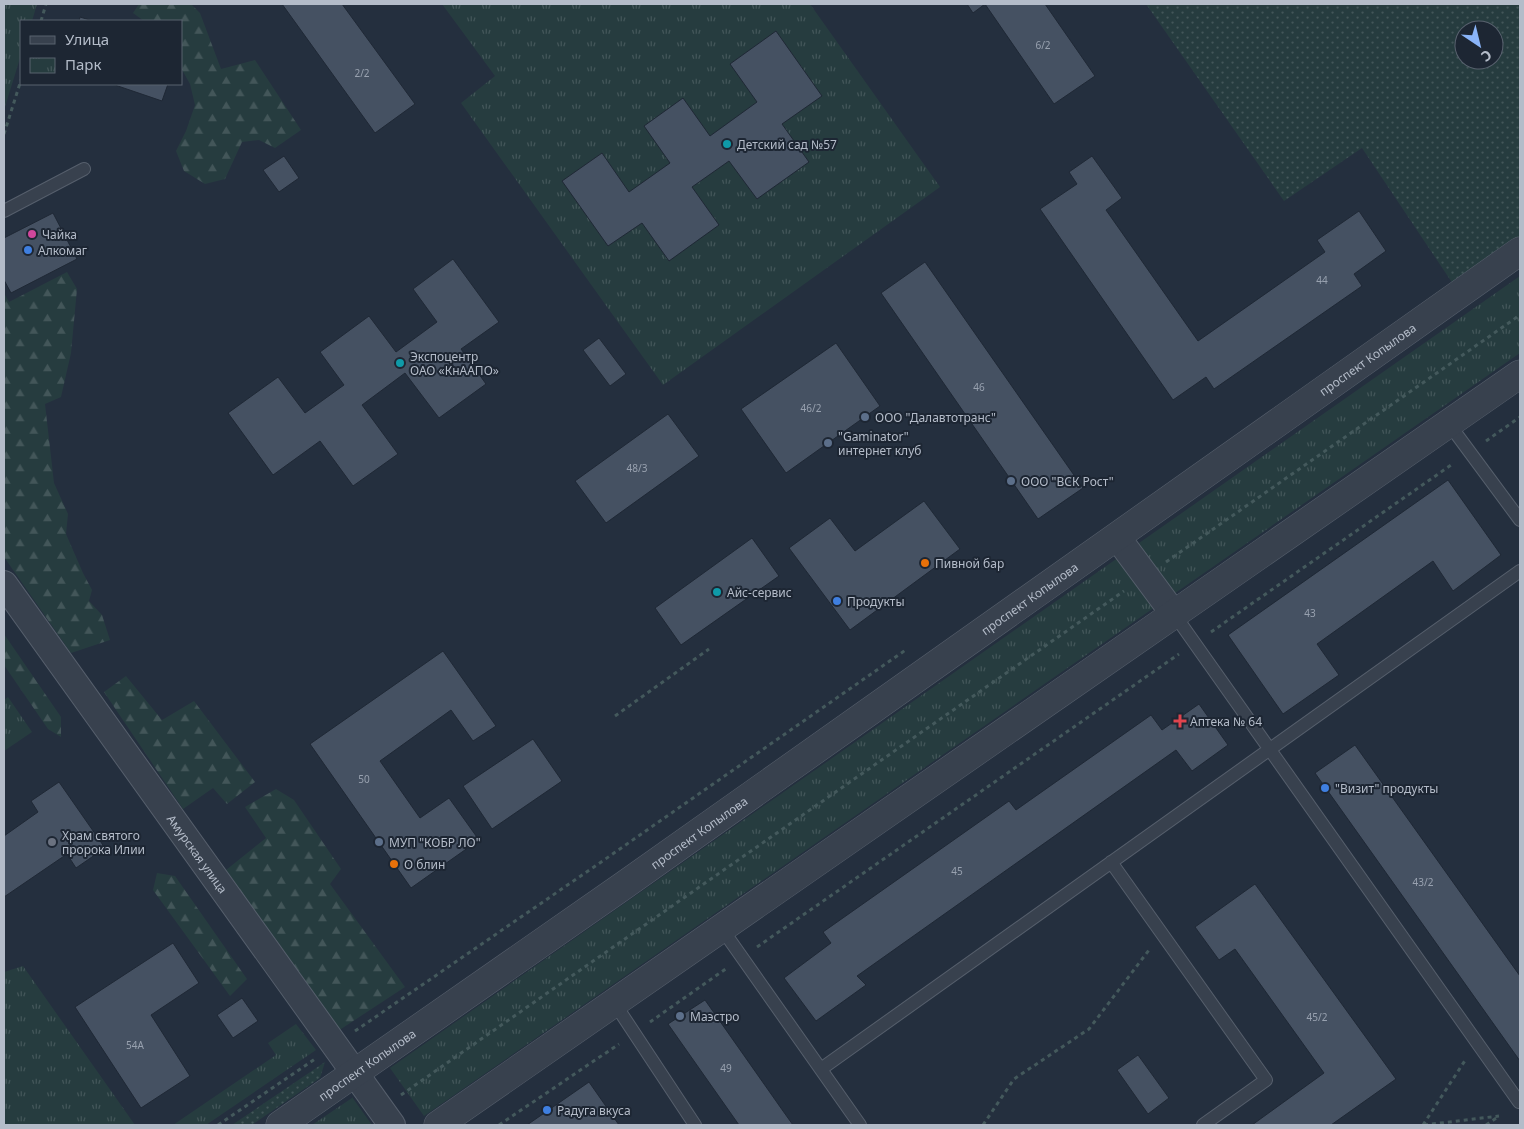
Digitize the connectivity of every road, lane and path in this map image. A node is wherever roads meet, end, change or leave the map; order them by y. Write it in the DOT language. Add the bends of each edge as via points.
graph roads {
  1 [pos="46,4"];
  2 [pos="41,20"];
  3 [pos="20,83"];
  4 [pos="4,134"];
  5 [pos="84,169"];
  6 [pos="4,211"];
  7 [pos="1520,251"];
  8 [pos="1520,315"];
  9 [pos="1520,374"];
  10 [pos="1520,417"];
  11 [pos="1449,424"];
  12 [pos="1470,452"];
  13 [pos="1520,520"];
  14 [pos="1117,536"];
  15 [pos="1520,571"];
  16 [pos="1146,576"];
  17 [pos="4,584"];
  18 [pos="1174,614"];
  19 [pos="1195,643"];
  20 [pos="913,645"];
  21 [pos="709,649"];
  22 [pos="615,716"];
  23 [pos="1270,750"];
  24 [pos="1111,862"];
  25 [pos="722,929"];
  26 [pos="1162,933"];
  27 [pos="742,958"];
  28 [pos="615,1004"];
  29 [pos="635,1033"];
  30 [pos="1477,1043"];
  31 [pos="334,1045"];
  32 [pos="821,1069"];
  33 [pos="355,1073"];
  34 [pos="1519,1102"];
  35 [pos="1499,1116"];
  36 [pos="387,1117"];
  37 [pos="218,1125"];
  38 [pos="280,1125"];
  39 [pos="438,1125"];
  40 [pos="499,1125"];
  41 [pos="695,1125"];
  42 [pos="860,1125"];
  43 [pos="983,1125"];
  44 [pos="1203,1125"];
  45 [pos="1423,1125"];
  1 -- 2 [label="path"];
  3 -- 4 [label="path"];
  5 -- 6 [label="lane"];
  7 -- 14 [label="street, проспект Копылова"];
  8 -- 16 [label="path"];
  9 -- 11 [label="street"];
  10 -- 12 [label="path"];
  11 -- 12 [label="lane"];
  11 -- 18 [label="street"];
  12 -- 13 [label="lane"];
  12 -- 19 [label="path"];
  14 -- 16 [label="street"];
  14 -- 33 [label="street, проспект Копылова"];
  15 -- 23 [label="lane"];
  16 -- 18 [label="street"];
  16 -- 36 [label="path"];
  17 -- 31 [label="street, Амурская улица"];
  18 -- 19 [label="lane"];
  18 -- 25 [label="street"];
  19 -- 23 [label="lane"];
  19 -- 27 [label="path"];
  20 -- 31 [label="path"];
  21 -- 22 [label="path"];
  23 -- 24 [label="lane"];
  23 -- 30 [label="lane"];
  24 -- 26 [label="lane"];
  24 -- 32 [label="lane"];
  25 -- 27 [label="lane"];
  25 -- 28 [label="street"];
  26 -- 43 [label="path" via="1089,1029 1014,1079"];
  26 -- 44 [label="lane" via="1266,1080"];
  27 -- 29 [label="path"];
  27 -- 32 [label="lane"];
  28 -- 29 [label="lane"];
  28 -- 39 [label="street"];
  29 -- 40 [label="path"];
  29 -- 41 [label="lane"];
  30 -- 34 [label="lane"];
  30 -- 45 [label="path"];
  31 -- 33 [label="street, Амурская улица"];
  31 -- 37 [label="path"];
  32 -- 42 [label="lane"];
  33 -- 36 [label="street, Амурская улица"];
  33 -- 38 [label="street, проспект Копылова"];
  35 -- 45 [label="path"];
}
